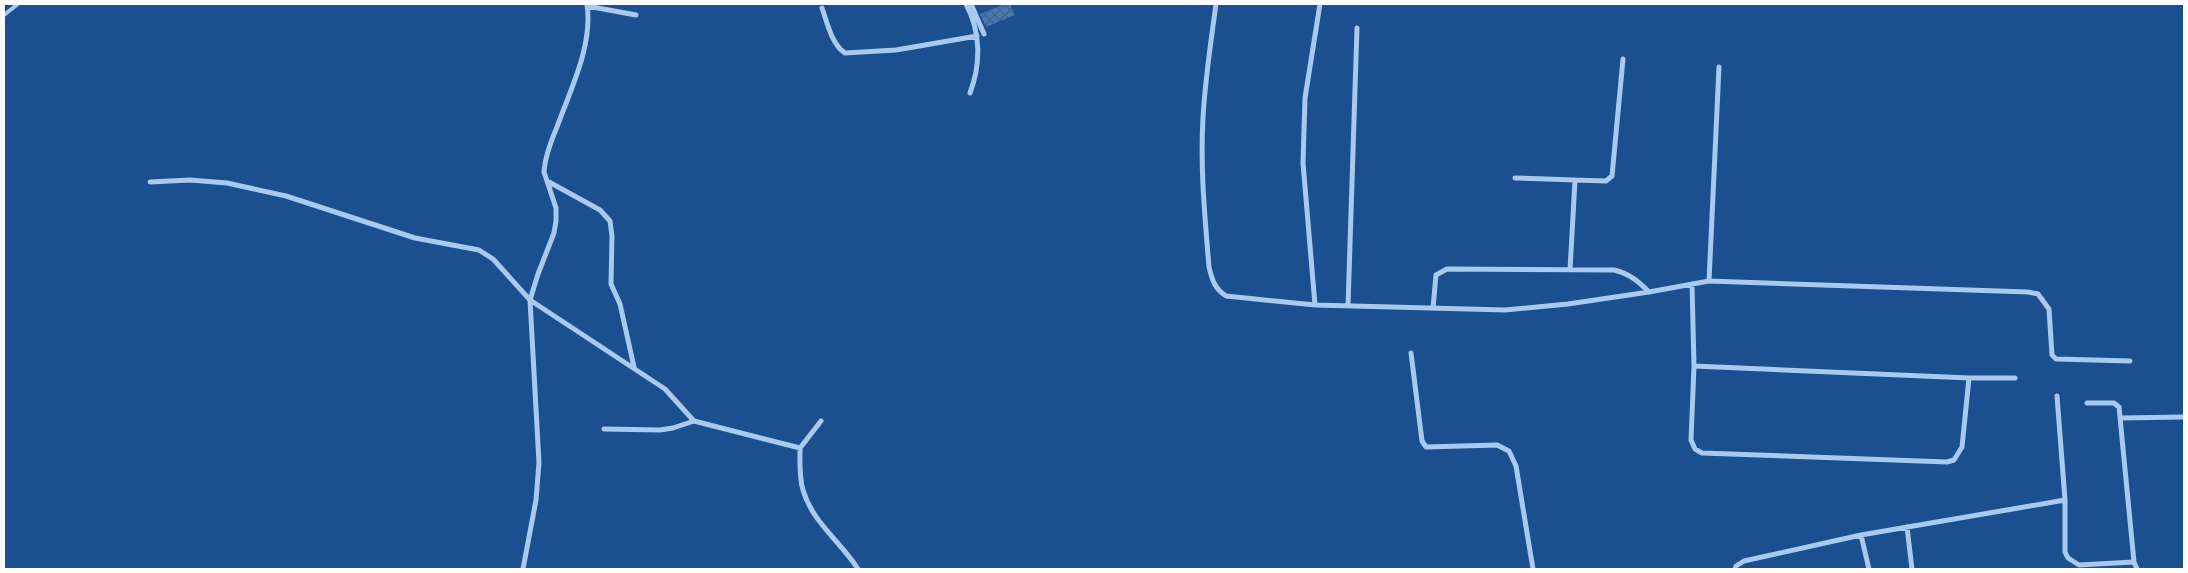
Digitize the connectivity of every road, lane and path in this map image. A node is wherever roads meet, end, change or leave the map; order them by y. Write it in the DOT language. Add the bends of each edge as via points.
graph roads {
  1 [pos="18,4"];
  2 [pos="966,4"];
  3 [pos="971,4"];
  4 [pos="1216,4"];
  5 [pos="1320,4"];
  6 [pos="587,5"];
  7 [pos="822,8"];
  8 [pos="4,15"];
  9 [pos="636,15"];
  10 [pos="1357,28"];
  11 [pos="984,34"];
  12 [pos="977,36"];
  13 [pos="1623,59"];
  14 [pos="1718,67"];
  15 [pos="970,93"];
  16 [pos="1515,178"];
  17 [pos="1575,180"];
  18 [pos="150,182"];
  19 [pos="549,182"];
  20 [pos="1570,270"];
  21 [pos="1709,281"];
  22 [pos="1692,284"];
  23 [pos="1650,292"];
  24 [pos="530,300"];
  25 [pos="1315,305"];
  26 [pos="1348,306"];
  27 [pos="1433,308"];
  28 [pos="1411,353"];
  29 [pos="2130,361"];
  30 [pos="1694,366"];
  31 [pos="634,367"];
  32 [pos="1969,378"];
  33 [pos="2015,378"];
  34 [pos="2057,396"];
  35 [pos="2086,403"];
  36 [pos="2184,417"];
  37 [pos="2120,418"];
  38 [pos="820,420"];
  39 [pos="694,421"];
  40 [pos="604,428"];
  41 [pos="800,448"];
  42 [pos="2065,500"];
  43 [pos="1907,527"];
  44 [pos="1860,535"];
  45 [pos="2134,562"];
  46 [pos="523,569"];
  47 [pos="858,569"];
  48 [pos="1533,569"];
  49 [pos="1735,569"];
  50 [pos="1869,569"];
  51 [pos="1912,569"];
  52 [pos="2136,569"];
  1 -- 8 [label="lane"];
  2 -- 12 [label="street"];
  3 -- 11 [label="street"];
  4 -- 25 [label="street" via="1203,120 1203,172 1212,281 1226,296"];
  5 -- 25 [label="street" via="1306,98 1303,163"];
  6 -- 9 [label="street"];
  6 -- 19 [label="street" via="589,19 582,58 544,166"];
  7 -- 12 [label="street" via="839,50 845,53 896,50"];
  10 -- 26 [label="street"];
  12 -- 15 [label="street" via="977,75"];
  13 -- 17 [label="street" via="1612,176 1606,181"];
  14 -- 21 [label="street"];
  16 -- 17 [label="street"];
  17 -- 20 [label="street"];
  18 -- 24 [label="street" via="227,182 286,196 415,238 479,250 493,259"];
  19 -- 24 [label="street" via="556,221"];
  19 -- 31 [label="street" via="600,210 610,221 611,284 620,304"];
  20 -- 23 [label="street" via="1625,273"];
  20 -- 27 [label="street" via="1447,269 1436,275"];
  21 -- 22 [label="street"];
  21 -- 29 [label="street" via="2038,294 2049,309 2052,355 2056,359"];
  22 -- 23 [label="street"];
  22 -- 30 [label="street"];
  23 -- 27 [label="street" via="1505,310"];
  24 -- 31 [label="street"];
  24 -- 46 [label="street" via="539,463 536,500"];
  25 -- 26 [label="street"];
  26 -- 27 [label="street"];
  28 -- 48 [label="street" via="1422,441 1426,447 1498,445 1509,451 1516,466"];
  30 -- 32 [label="street"];
  30 -- 32 [label="street" via="1691,440 1694,449 1715,455 1954,460 1962,447"];
  31 -- 39 [label="street" via="665,389"];
  32 -- 33 [label="street"];
  34 -- 42 [label="street"];
  35 -- 37 [label="street" via="2117,404"];
  36 -- 37 [label="street"];
  37 -- 45 [label="street"];
  38 -- 41 [label="street"];
  39 -- 40 [label="street" via="660,430"];
  39 -- 41 [label="street"];
  41 -- 47 [label="street" via="801,483 809,506"];
  42 -- 43 [label="street"];
  42 -- 45 [label="street" via="2065,552 2068,558 2079,564"];
  43 -- 44 [label="street"];
  43 -- 51 [label="street"];
  44 -- 49 [label="street" via="1744,561"];
  44 -- 50 [label="street"];
  45 -- 52 [label="street"];
}
